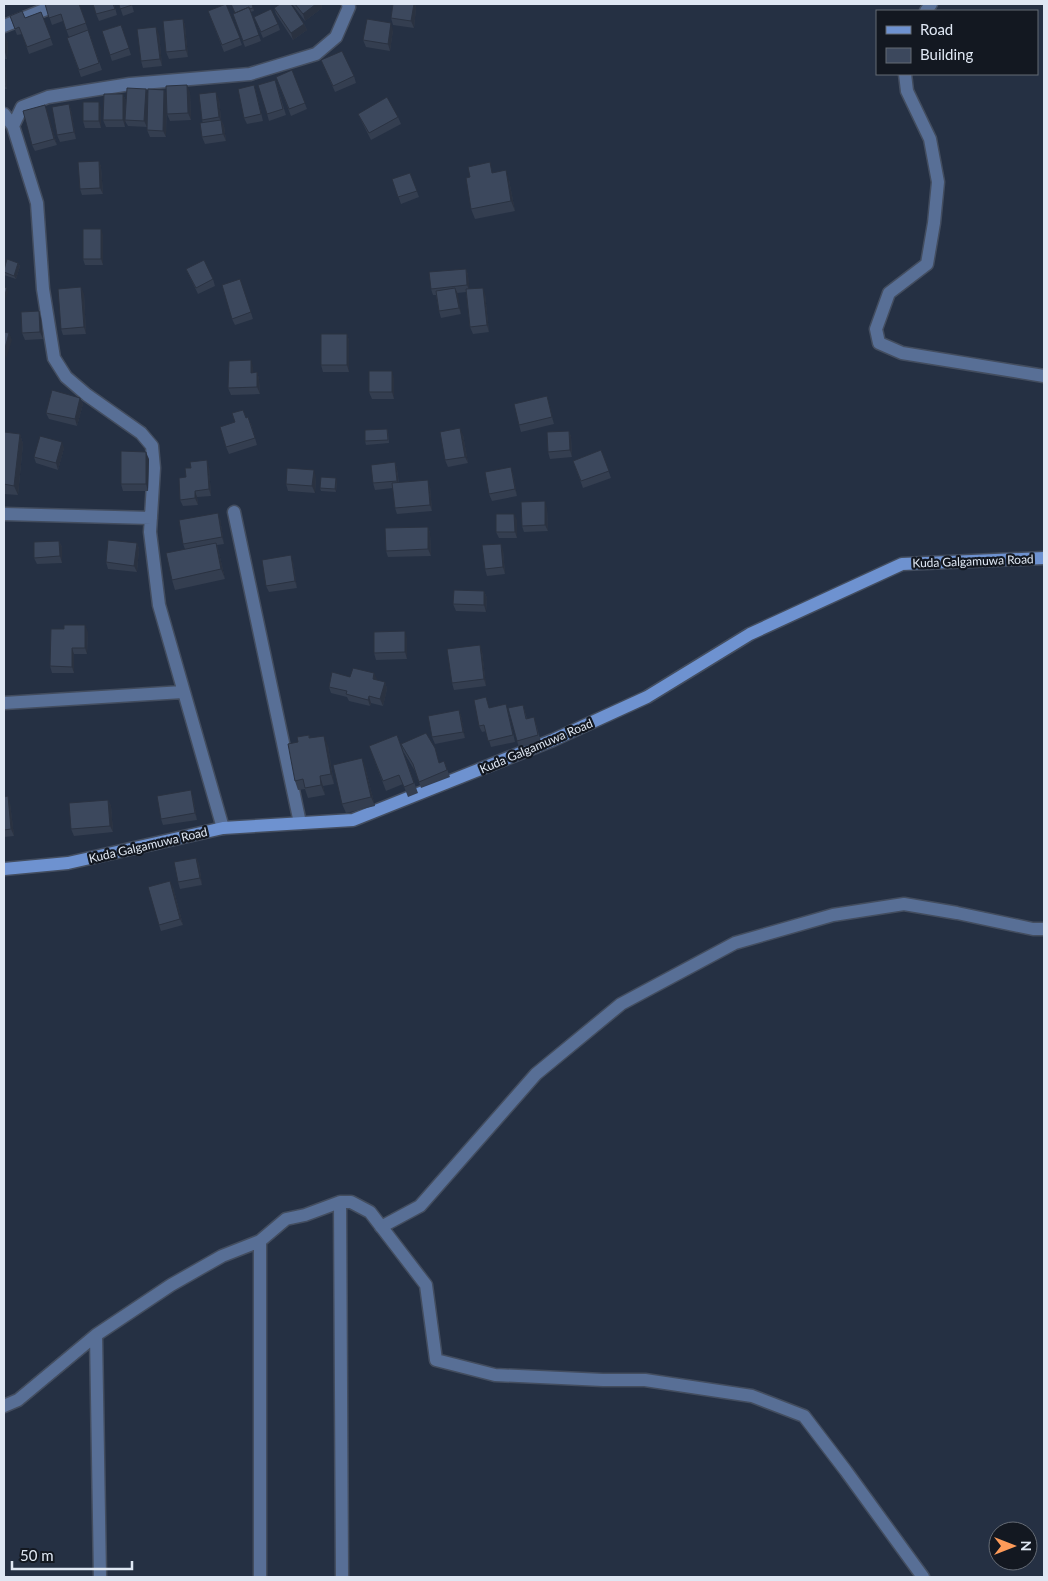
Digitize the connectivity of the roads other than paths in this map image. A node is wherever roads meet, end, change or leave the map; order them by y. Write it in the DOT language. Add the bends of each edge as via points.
graph roads {
  1 [pos="59,4"];
  2 [pos="348,4"];
  3 [pos="4,26"];
  4 [pos="904,75"];
  5 [pos="4,114"];
  6 [pos="13,126"];
  7 [pos="1044,376"];
  8 [pos="234,512"];
  9 [pos="4,514"];
  10 [pos="151,518"];
  11 [pos="1044,558"];
  12 [pos="183,692"];
  13 [pos="4,703"];
  14 [pos="300,824"];
  15 [pos="223,828"];
  16 [pos="4,869"];
  17 [pos="1044,929"];
  18 [pos="340,1202"];
  19 [pos="382,1227"];
  20 [pos="260,1241"];
  21 [pos="96,1335"];
  22 [pos="4,1406"];
  23 [pos="100,1577"];
  24 [pos="260,1577"];
  25 [pos="342,1577"];
  26 [pos="922,1577"];
  1 -- 3 [label="street"];
  2 -- 6 [label="street" via="336,37 316,54 250,74 130,84 48,97 22,107"];
  4 -- 7 [label="street" via="907,91 930,138 938,182 928,264 889,293 876,329 879,342 902,353"];
  5 -- 6 [label="street"];
  6 -- 10 [label="street" via="37,203 43,289 54,358 66,377 86,395 141,433 152,446"];
  8 -- 14 [label="street"];
  9 -- 10 [label="street"];
  10 -- 12 [label="street" via="158,605"];
  11 -- 14 [label="street, Kuda Galgamuwa Road" via="902,564 750,634 647,697 553,740 353,820"];
  12 -- 13 [label="street"];
  12 -- 15 [label="street"];
  14 -- 15 [label="street, Kuda Galgamuwa Road"];
  15 -- 16 [label="street, Kuda Galgamuwa Road" via="68,863"];
  17 -- 19 [label="street" via="904,904 833,915 735,944 621,1004 536,1074 420,1206"];
  18 -- 19 [label="street" via="351,1202 370,1212"];
  18 -- 20 [label="street" via="286,1219"];
  18 -- 25 [label="street"];
  19 -- 26 [label="street" via="426,1285 436,1360 495,1375 645,1380 752,1396 804,1416"];
  20 -- 21 [label="street" via="222,1256"];
  20 -- 24 [label="street"];
  21 -- 22 [label="street" via="18,1400"];
  21 -- 23 [label="street"];
}
